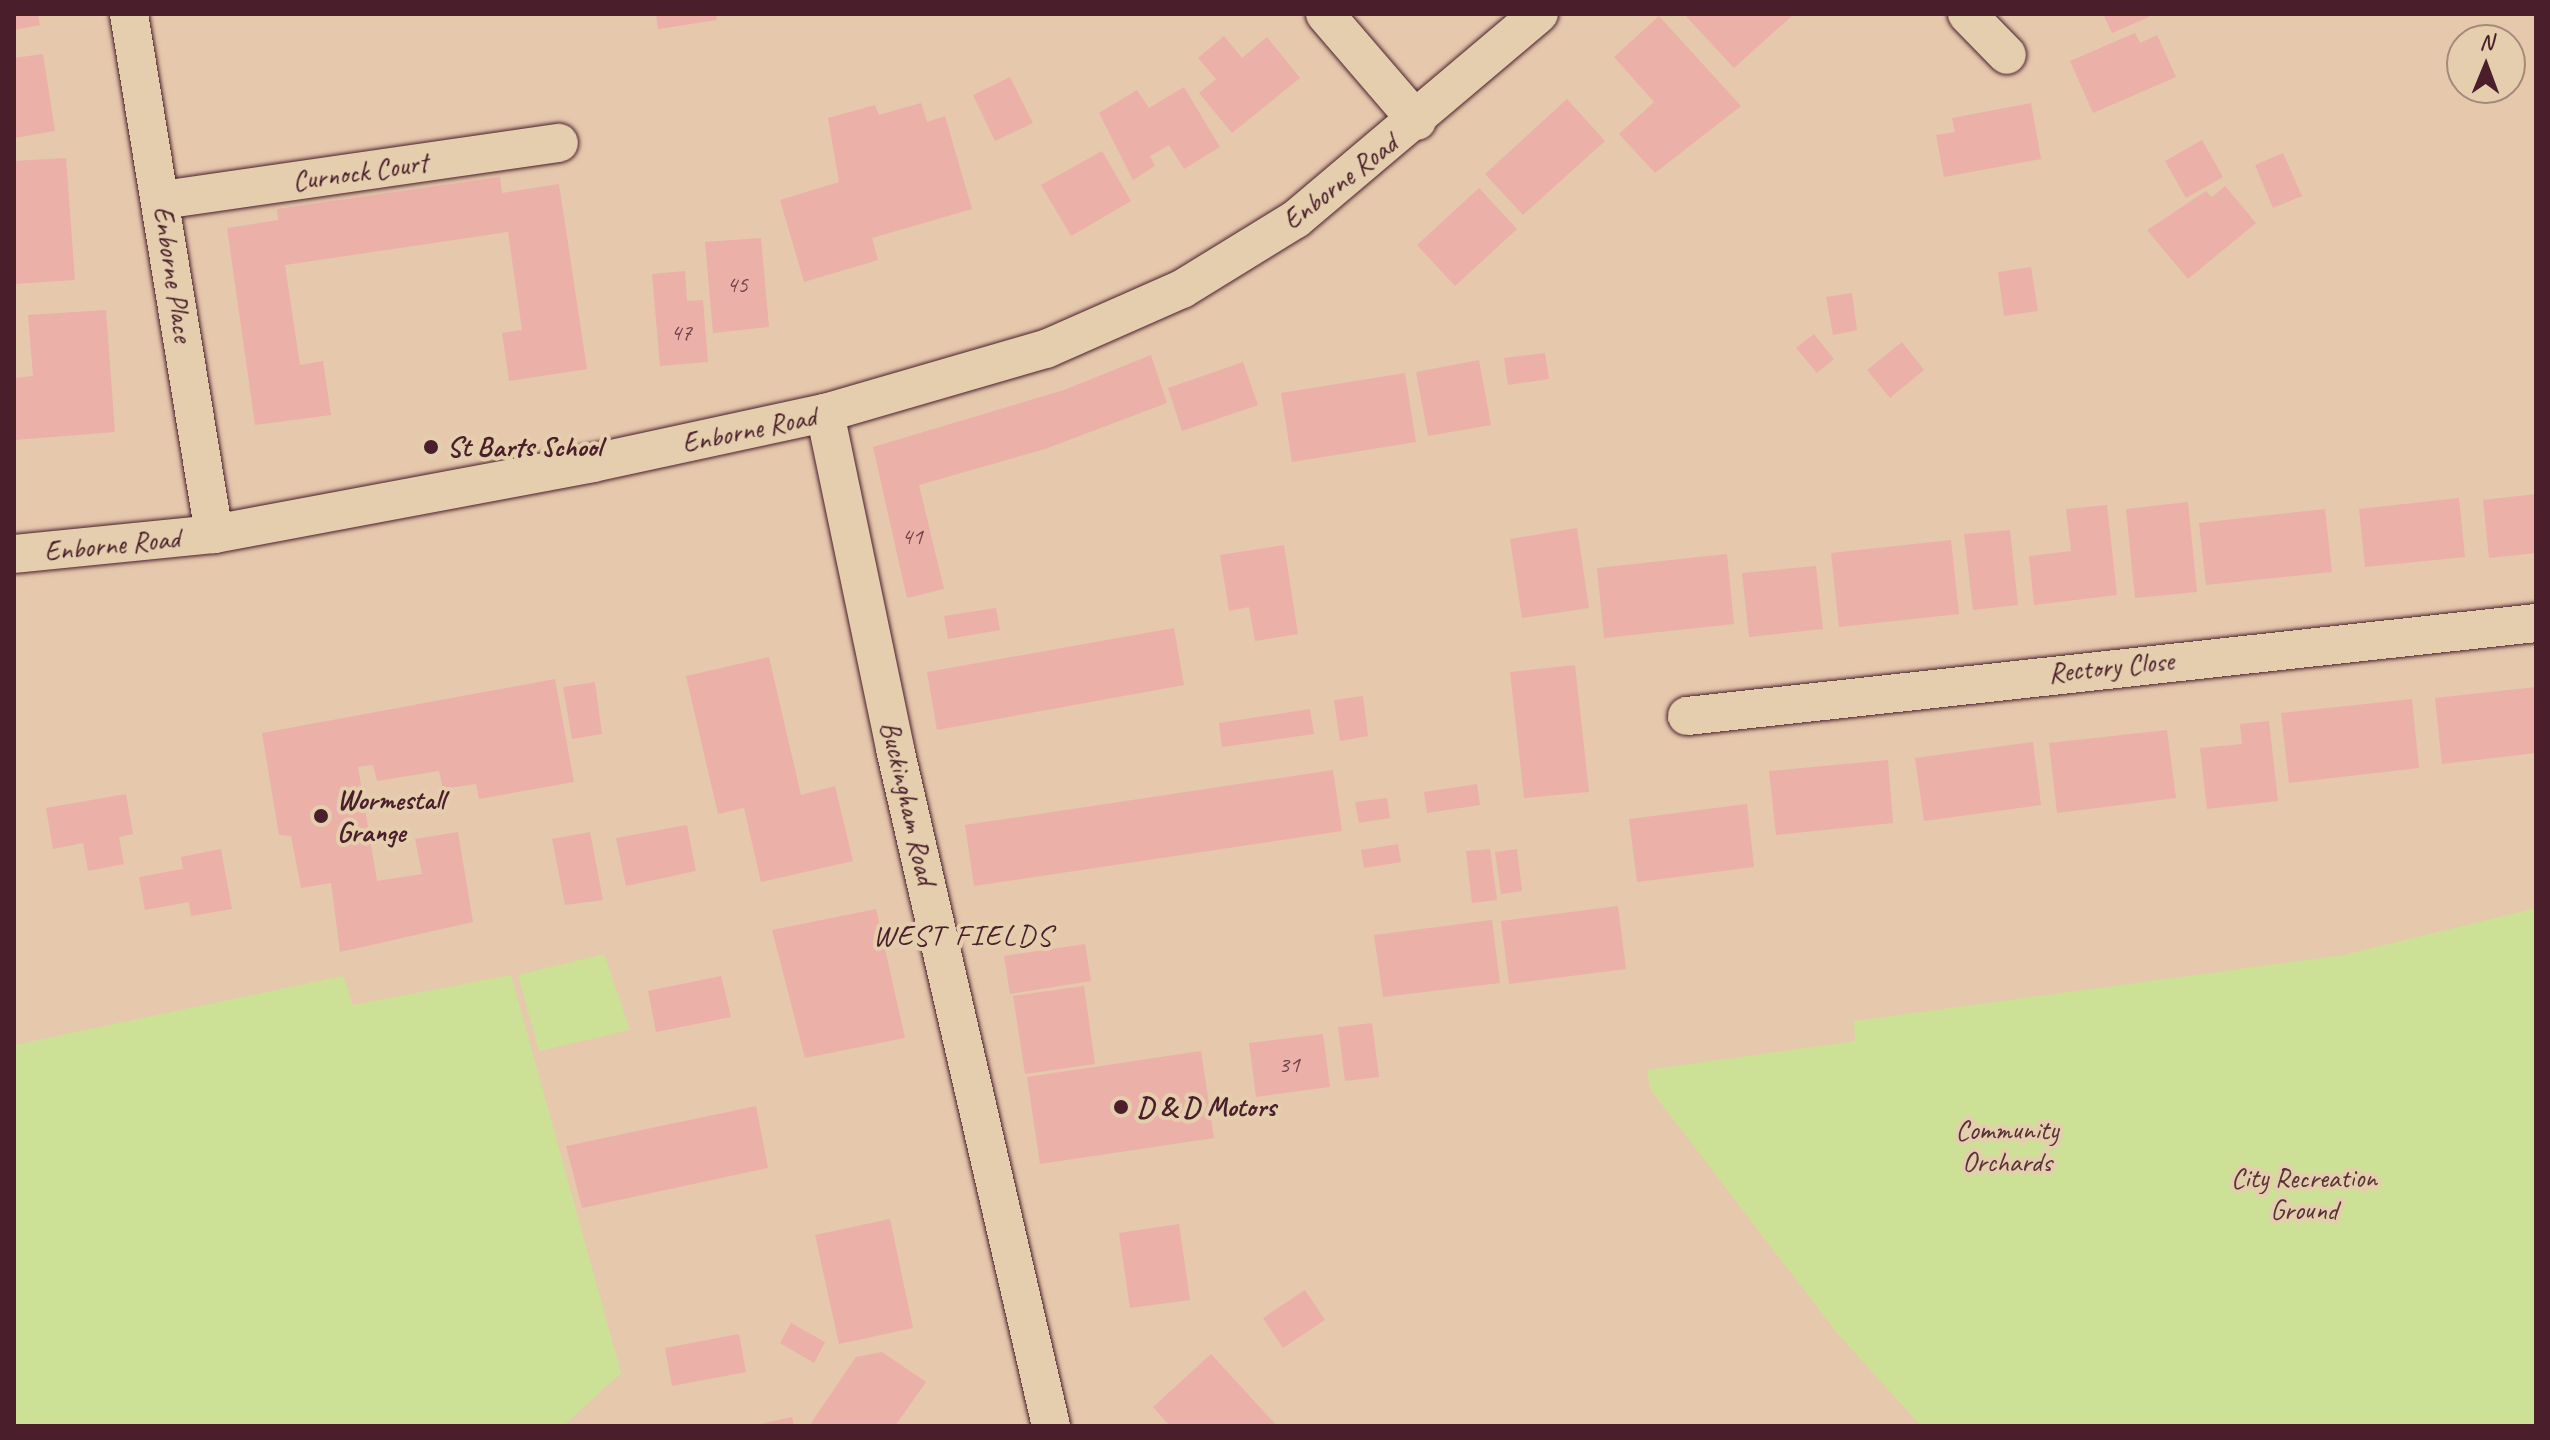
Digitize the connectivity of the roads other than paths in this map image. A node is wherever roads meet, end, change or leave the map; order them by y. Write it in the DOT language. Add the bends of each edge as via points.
graph roads {
  1 [pos="129,14"];
  2 [pos="1325,14"];
  3 [pos="1539,14"];
  4 [pos="1967,14"];
  5 [pos="2007,55"];
  6 [pos="1417,121"];
  7 [pos="559,143"];
  8 [pos="162,200"];
  9 [pos="825,413"];
  10 [pos="214,534"];
  11 [pos="14,554"];
  12 [pos="2536,623"];
  13 [pos="1687,716"];
  14 [pos="1051,1426"];
  1 -- 8 [label="street, Enborne Place"];
  2 -- 6 [label="street, Enborne Road"];
  3 -- 6 [label="street, Enborne Road"];
  4 -- 5 [label="street"];
  6 -- 9 [label="street, Enborne Road" via="1296,219 1135,313 1046,349"];
  7 -- 8 [label="street, Curnock Court"];
  8 -- 10 [label="street, Enborne Place"];
  9 -- 10 [label="street, Enborne Road"];
  9 -- 14 [label="street, Buckingham Road" via="895,749"];
  10 -- 11 [label="street, Enborne Road"];
  12 -- 13 [label="street, Rectory Close"];
}
